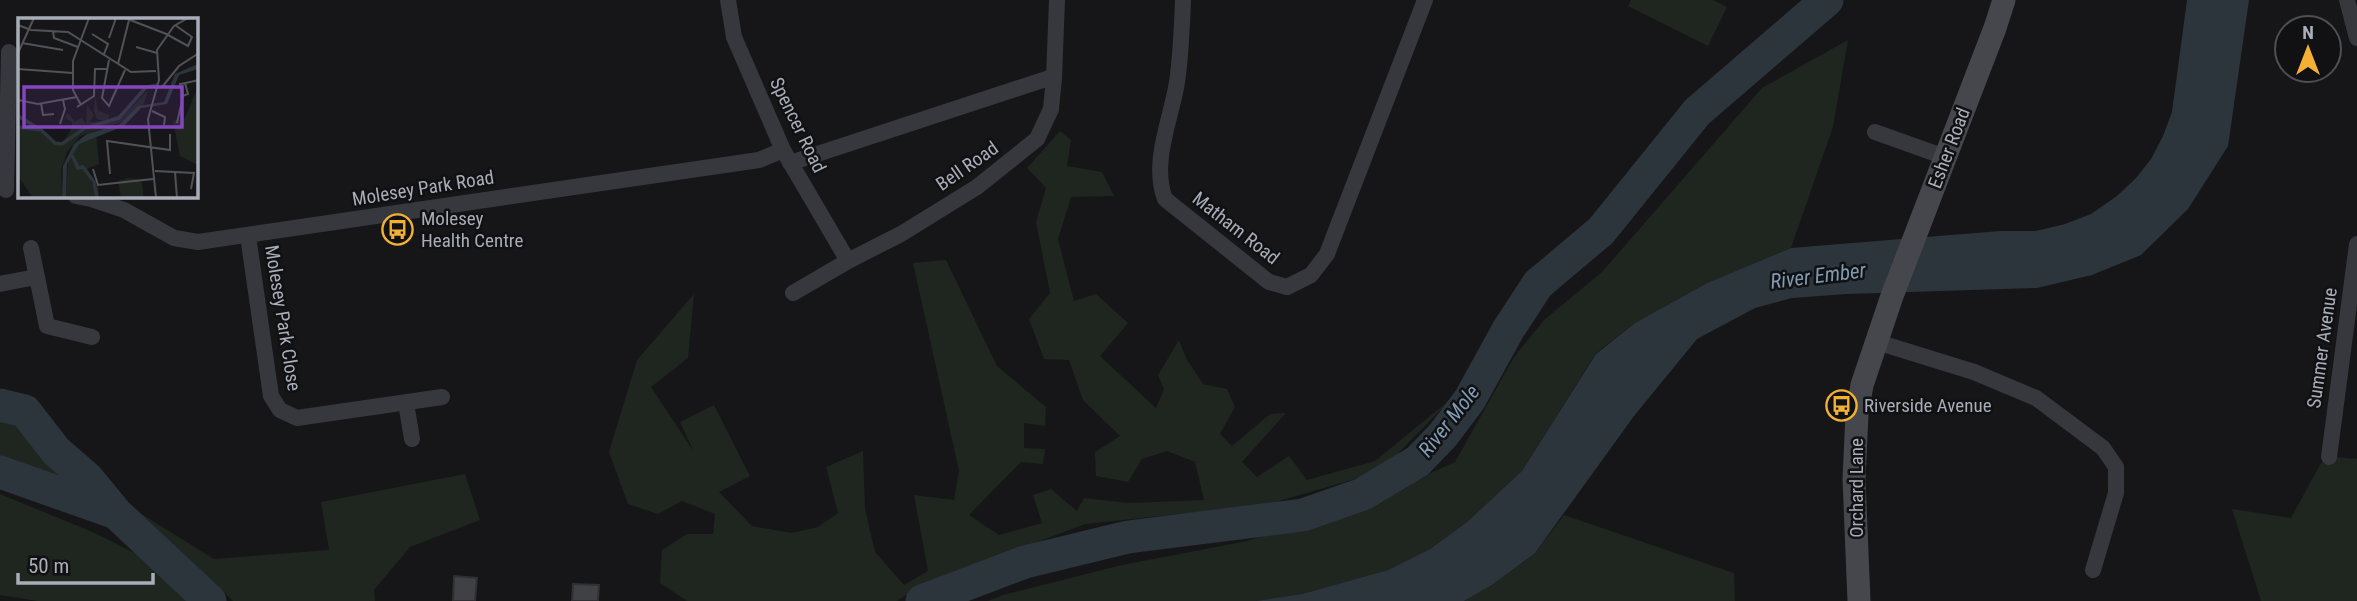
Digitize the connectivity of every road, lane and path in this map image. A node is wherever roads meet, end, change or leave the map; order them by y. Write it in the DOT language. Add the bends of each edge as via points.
graph roads {
  1 [pos="728,0"];
  2 [pos="1057,0"];
  3 [pos="1183,0"];
  4 [pos="1425,0"];
  5 [pos="2004,0"];
  6 [pos="2347,0"];
  7 [pos="2357,38"];
  8 [pos="9,52"];
  9 [pos="1054,78"];
  10 [pos="1875,132"];
  11 [pos="787,157"];
  12 [pos="1945,157"];
  13 [pos="9,190"];
  14 [pos="91,198"];
  15 [pos="248,236"];
  16 [pos="2357,244"];
  17 [pos="31,248"];
  18 [pos="848,261"];
  19 [pos="36,277"];
  20 [pos="0,284"];
  21 [pos="793,293"];
  22 [pos="1892,296"];
  23 [pos="92,337"];
  24 [pos="1877,342"];
  25 [pos="442,397"];
  26 [pos="406,402"];
  27 [pos="412,439"];
  28 [pos="2329,457"];
  29 [pos="2093,570"];
  30 [pos="1859,601"];
  1 -- 11 [label="street, Spencer Road" via="734,37"];
  2 -- 9 [label="street, Bell Road"];
  3 -- 4 [label="street, Matham Road" via="1177,80 1159,184 1165,199 1264,278 1287,287 1311,275 1326,254"];
  5 -- 12 [label="main road, Esher Road"];
  6 -- 7 [label="street"];
  8 -- 13 [label="street"];
  9 -- 11 [label="street, Molesey Park Road"];
  9 -- 18 [label="street, Bell Road" via="1047,121 1030,146 976,187"];
  10 -- 12 [label="street"];
  11 -- 15 [label="street, Molesey Park Road"];
  11 -- 18 [label="street, Spencer Road"];
  12 -- 22 [label="main road, Esher Road"];
  14 -- 15 [label="street, Molesey Park Road" via="124,210 174,238 198,243"];
  15 -- 26 [label="street, Molesey Park Close" via="271,396 280,410 298,418"];
  16 -- 28 [label="street, Summer Avenue"];
  17 -- 19 [label="street"];
  18 -- 21 [label="street, Bell Road"];
  19 -- 20 [label="street"];
  19 -- 23 [label="street" via="47,326"];
  22 -- 24 [label="main road, Orchard Lane"];
  24 -- 29 [label="street" via="1974,372 2036,398 2103,448 2116,467 2116,493"];
  24 -- 30 [label="main road, Orchard Lane" via="1857,414 1854,516"];
  25 -- 26 [label="street, Molesey Park Close"];
  26 -- 27 [label="street"];
}
